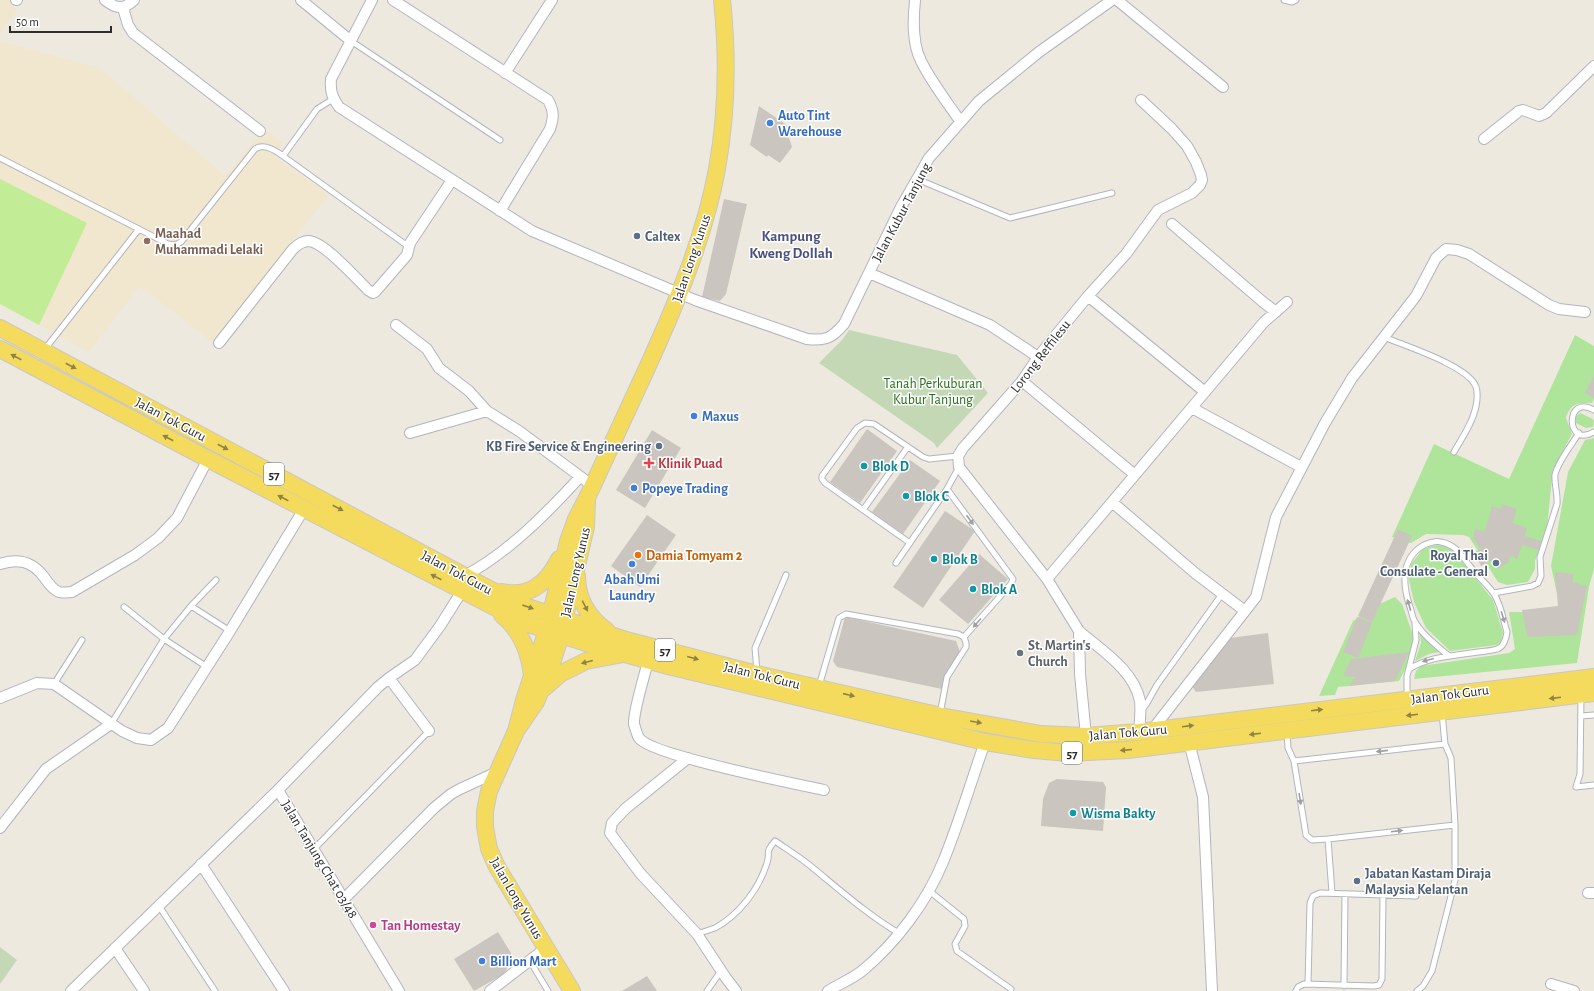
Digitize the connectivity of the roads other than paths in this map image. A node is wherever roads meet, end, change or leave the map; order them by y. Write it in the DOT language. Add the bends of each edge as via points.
graph roads {
  1 [pos="105,0"];
  2 [pos="134,0"];
  3 [pos="301,0"];
  4 [pos="372,0"];
  5 [pos="393,0"];
  6 [pos="552,0"];
  7 [pos="722,0"];
  8 [pos="915,0"];
  9 [pos="1112,0"];
  10 [pos="1117,0"];
  11 [pos="1284,0"];
  12 [pos="1296,0"];
  13 [pos="123,8"];
  14 [pos="351,41"];
  15 [pos="1594,66"];
  16 [pos="505,72"];
  17 [pos="1223,87"];
  18 [pos="333,99"];
  19 [pos="1141,100"];
  20 [pos="960,121"];
  21 [pos="260,131"];
  22 [pos="1484,139"];
  23 [pos="500,140"];
  24 [pos="283,156"];
  25 [pos="0,158"];
  26 [pos="917,179"];
  27 [pos="452,180"];
  28 [pos="1112,193"];
  29 [pos="500,211"];
  30 [pos="1172,224"];
  31 [pos="139,229"];
  32 [pos="409,247"];
  33 [pos="870,273"];
  34 [pos="680,294"];
  35 [pos="1088,296"];
  36 [pos="1287,302"];
  37 [pos="1276,312"];
  38 [pos="1585,312"];
  39 [pos="396,325"];
  40 [pos="0,328"];
  41 [pos="1384,337"];
  42 [pos="219,343"];
  43 [pos="0,348"];
  44 [pos="43,351"];
  45 [pos="1038,357"];
  46 [pos="1022,381"];
  47 [pos="1205,392"];
  48 [pos="1192,408"];
  49 [pos="1594,410"];
  50 [pos="487,411"];
  51 [pos="1594,432"];
  52 [pos="410,433"];
  53 [pos="1578,434"];
  54 [pos="907,448"];
  55 [pos="1454,452"];
  56 [pos="958,456"];
  57 [pos="208,459"];
  58 [pos="959,467"];
  59 [pos="1301,468"];
  60 [pos="1135,475"];
  61 [pos="587,487"];
  62 [pos="946,489"];
  63 [pos="1112,502"];
  64 [pos="304,509"];
  65 [pos="863,510"];
  66 [pos="568,541"];
  67 [pos="910,543"];
  68 [pos="580,555"];
  69 [pos="896,563"];
  70 [pos="0,564"];
  71 [pos="786,575"];
  72 [pos="1047,579"];
  73 [pos="216,580"];
  74 [pos="463,583"];
  75 [pos="1494,593"];
  76 [pos="1222,594"];
  77 [pos="489,597"];
  78 [pos="191,606"];
  79 [pos="124,607"];
  80 [pos="1245,611"];
  81 [pos="558,616"];
  82 [pos="1414,622"];
  83 [pos="230,631"];
  84 [pos="1079,631"];
  85 [pos="554,632"];
  86 [pos="964,638"];
  87 [pos="164,639"];
  88 [pos="82,640"];
  89 [pos="625,647"];
  90 [pos="1449,656"];
  91 [pos="648,661"];
  92 [pos="207,667"];
  93 [pos="1409,669"];
  94 [pos="757,674"];
  95 [pos="1594,677"];
  96 [pos="390,678"];
  97 [pos="532,678"];
  98 [pos="54,684"];
  99 [pos="818,689"];
  100 [pos="540,692"];
  101 [pos="1587,694"];
  102 [pos="0,698"];
  103 [pos="1408,700"];
  104 [pos="1141,711"];
  105 [pos="1441,712"];
  106 [pos="1594,715"];
  107 [pos="939,716"];
  108 [pos="1581,716"];
  109 [pos="111,724"];
  110 [pos="429,731"];
  111 [pos="516,731"];
  112 [pos="1145,731"];
  113 [pos="1286,731"];
  114 [pos="1086,736"];
  115 [pos="985,742"];
  116 [pos="1189,742"];
  117 [pos="1445,744"];
  118 [pos="688,758"];
  119 [pos="1294,761"];
  120 [pos="497,772"];
  121 [pos="1594,785"];
  122 [pos="278,790"];
  123 [pos="824,790"];
  124 [pos="1455,825"];
  125 [pos="0,828"];
  126 [pos="1328,840"];
  127 [pos="314,849"];
  128 [pos="201,864"];
  129 [pos="928,890"];
  130 [pos="1332,893"];
  131 [pos="1345,894"];
  132 [pos="1383,895"];
  133 [pos="1416,896"];
  134 [pos="344,899"];
  135 [pos="159,906"];
  136 [pos="697,934"];
  137 [pos="900,934"];
  138 [pos="115,948"];
  139 [pos="546,948"];
  140 [pos="530,961"];
  141 [pos="721,971"];
  142 [pos="1308,984"];
  143 [pos="1551,984"];
  144 [pos="1344,986"];
  145 [pos="1011,989"];
  146 [pos="71,991"];
  147 [pos="144,991"];
  148 [pos="215,991"];
  149 [pos="284,991"];
  150 [pos="399,991"];
  151 [pos="490,991"];
  152 [pos="548,991"];
  153 [pos="572,991"];
  154 [pos="707,991"];
  155 [pos="736,991"];
  156 [pos="828,991"];
  157 [pos="1212,991"];
  158 [pos="1296,991"];
  159 [pos="1417,991"];
  160 [pos="1574,991"];
  1 -- 13 [label="street"];
  2 -- 13 [label="street"];
  3 -- 14 [label="street"];
  4 -- 14 [label="street"];
  5 -- 16 [label="street"];
  6 -- 16 [label="street"];
  7 -- 34 [label="main road, Jalan Long Yunus" via="726,34 726,88 721,143 704,223"];
  8 -- 20 [label="street" via="913,22 921,61"];
  9 -- 20 [label="street, Jalan Kubur Tanjung" via="1039,52 979,101"];
  10 -- 17 [label="street"];
  11 -- 12 [label="lane"];
  13 -- 21 [label="street" via="133,33"];
  14 -- 18 [label="street" via="332,79 330,90"];
  14 -- 23 [label="lane"];
  15 -- 22 [label="street" via="1546,113 1539,116 1519,110"];
  16 -- 29 [label="street" via="548,100 554,119"];
  18 -- 24 [label="lane" via="317,110"];
  18 -- 27 [label="street" via="347,113"];
  19 -- 35 [label="street, Lorong Reffilesu" via="1187,146 1202,180 1197,190 1158,210 1126,254"];
  20 -- 26 [label="street, Jalan Kubur Tanjung" via="929,158"];
  24 -- 31 [label="lane" via="267,147 258,147 254,150 178,244 172,246"];
  24 -- 32 [label="lane"];
  25 -- 31 [label="lane"];
  26 -- 28 [label="lane" via="1010,218"];
  26 -- 33 [label="street, Jalan Kubur Tanjung"];
  27 -- 29 [label="street"];
  27 -- 32 [label="street"];
  29 -- 34 [label="street" via="532,230"];
  30 -- 37 [label="street"];
  31 -- 44 [label="lane"];
  32 -- 42 [label="street" via="407,254 373,293 326,249 308,241 300,244 293,249"];
  33 -- 34 [label="street, Jalan Kubur Tanjung" via="844,324 834,335 821,341 807,339"];
  33 -- 45 [label="street" via="990,325"];
  34 -- 61 [label="main road, Jalan Long Yunus"];
  35 -- 45 [label="street, Lorong Reffilesu"];
  35 -- 47 [label="street"];
  36 -- 37 [label="street"];
  37 -- 47 [label="street" via="1264,322"];
  38 -- 41 [label="street" via="1549,306 1469,254 1446,249 1436,258 1416,296"];
  39 -- 50 [label="street" via="427,348 439,368 469,391"];
  40 -- 44 [label="main road, Jalan Tok Guru / 57"];
  41 -- 55 [label="lane" via="1450,364 1466,374 1476,387 1477,405"];
  41 -- 59 [label="street" via="1352,378"];
  57 -- 43 [label="main road, Jalan Tok Guru / 57, one-way"];
  44 -- 74 [label="main road, Jalan Tok Guru / 57, one-way"];
  45 -- 46 [label="street, Lorong Reffilesu"];
  46 -- 56 [label="street, Lorong Reffilesu"];
  46 -- 60 [label="street"];
  47 -- 48 [label="street"];
  48 -- 59 [label="street"];
  48 -- 60 [label="street"];
  49 -- 53 [label="lane" via="1584,407 1573,414 1572,427"];
  50 -- 52 [label="street"];
  50 -- 61 [label="street" via="519,431"];
  51 -- 53 [label="lane" via="1588,435"];
  53 -- 75 [label="lane" via="1555,476 1557,504 1540,557 1538,583"];
  54 -- 56 [label="lane" via="923,458"];
  54 -- 65 [label="lane"];
  54 -- 65 [label="lane" via="874,424 865,423 857,428 824,474 822,479 825,483"];
  56 -- 58 [label="street"];
  64 -- 57 [label="main road, Jalan Tok Guru / 57, one-way"];
  57 -- 70 [label="street" via="176,518 158,538 135,555 72,592 60,592 50,586 27,562 11,561"];
  58 -- 62 [label="lane"];
  58 -- 72 [label="street"];
  59 -- 80 [label="street" via="1276,517 1256,597"];
  60 -- 63 [label="street"];
  61 -- 66 [label="main road, Jalan Long Yunus"];
  61 -- 68 [label="main road, Jalan Long Yunus" via="586,526"];
  61 -- 74 [label="street" via="553,507"];
  62 -- 67 [label="lane"];
  62 -- 86 [label="lane, one-way" via="1013,578 1011,584"];
  63 -- 72 [label="street"];
  63 -- 76 [label="street"];
  74 -- 64 [label="main road, Jalan Tok Guru / 57, one-way"];
  64 -- 83 [label="street"];
  65 -- 67 [label="lane"];
  66 -- 77 [label="main road" via="555,567 539,586 527,592"];
  66 -- 81 [label="main road, Jalan Long Yunus"];
  67 -- 69 [label="lane"];
  68 -- 81 [label="main road, Jalan Long Yunus"];
  68 -- 89 [label="main road, one-way" via="578,592 585,608 594,621"];
  71 -- 94 [label="lane" via="756,648"];
  72 -- 84 [label="street"];
  73 -- 78 [label="lane"];
  74 -- 77 [label="main road, Jalan Tok Guru / 57"];
  74 -- 96 [label="street" via="440,626 415,660"];
  82 -- 75 [label="lane, one-way" via="1404,575 1411,557 1430,542 1452,546"];
  75 -- 90 [label="lane, one-way" via="1507,632 1504,643 1497,649"];
  76 -- 80 [label="street"];
  76 -- 104 [label="lane"];
  77 -- 81 [label="main road, Jalan Tok Guru / 57, one-way"];
  77 -- 85 [label="main road, Jalan Tok Guru / 57" via="525,623"];
  77 -- 97 [label="main road" via="526,645"];
  78 -- 83 [label="lane"];
  78 -- 87 [label="lane"];
  79 -- 87 [label="lane"];
  80 -- 112 [label="street"];
  81 -- 85 [label="main road, Jalan Long Yunus"];
  81 -- 89 [label="main road, Jalan Tok Guru / 57"];
  82 -- 90 [label="lane"];
  82 -- 93 [label="lane" via="1416,640"];
  83 -- 92 [label="street"];
  84 -- 104 [label="street" via="1133,682"];
  84 -- 114 [label="street"];
  85 -- 89 [label="main road, Jalan Tok Guru / 57"];
  85 -- 97 [label="main road, Jalan Long Yunus"];
  85 -- 100 [label="main road, Jalan Long Yunus"];
  86 -- 99 [label="lane" via="958,634 846,614 839,618"];
  86 -- 107 [label="lane" via="966,646 947,677"];
  87 -- 92 [label="lane"];
  87 -- 109 [label="lane"];
  88 -- 98 [label="lane"];
  89 -- 91 [label="main road, Jalan Tok Guru / 57"];
  89 -- 94 [label="main road, Jalan Tok Guru / 57, one-way"];
  89 -- 100 [label="main road, one-way" via="573,667 560,674"];
  90 -- 93 [label="lane, one-way" via="1422,662"];
  91 -- 115 [label="main road, Jalan Tok Guru / 57"];
  91 -- 118 [label="street" via="634,723 639,738 650,746"];
  92 -- 109 [label="street" via="168,728 151,740 137,738"];
  93 -- 103 [label="lane" via="1406,680"];
  94 -- 99 [label="main road, Jalan Tok Guru / 57"];
  95 -- 103 [label="main road, Jalan Tok Guru / 57"];
  96 -- 110 [label="street"];
  96 -- 122 [label="street" via="378,687"];
  97 -- 111 [label="main road, Jalan Long Yunus"];
  98 -- 102 [label="street" via="37,683"];
  98 -- 109 [label="street"];
  99 -- 107 [label="main road, Jalan Tok Guru / 57, one-way"];
  100 -- 111 [label="main road, Jalan Long Yunus"];
  101 -- 105 [label="main road, Jalan Tok Guru / 57, one-way"];
  101 -- 108 [label="lane"];
  112 -- 103 [label="main road, Jalan Tok Guru / 57, one-way"];
  104 -- 112 [label="street"];
  105 -- 113 [label="main road, Jalan Tok Guru / 57, one-way"];
  105 -- 117 [label="lane"];
  106 -- 108 [label="lane"];
  107 -- 114 [label="main road, Jalan Tok Guru / 57, one-way" via="1041,734"];
  108 -- 121 [label="lane" via="1580,774 1576,787"];
  109 -- 125 [label="street" via="46,769"];
  110 -- 127 [label="lane"];
  111 -- 120 [label="main road, Jalan Long Yunus"];
  112 -- 114 [label="main road, Jalan Tok Guru / 57"];
  113 -- 116 [label="main road, Jalan Tok Guru / 57, one-way"];
  113 -- 119 [label="lane" via="1288,748"];
  116 -- 115 [label="main road, Jalan Tok Guru / 57, one-way" via="1128,750 1068,753"];
  115 -- 129 [label="street" via="942,863"];
  116 -- 157 [label="street" via="1203,797"];
  117 -- 119 [label="lane, one-way"];
  117 -- 124 [label="lane" via="1451,758"];
  118 -- 123 [label="street"];
  118 -- 136 [label="street" via="625,809 610,830 640,873"];
  119 -- 126 [label="lane, one-way" via="1306,835 1312,840"];
  120 -- 134 [label="street" via="451,794 434,808"];
  120 -- 139 [label="main road, Jalan Long Yunus" via="489,791 485,811 489,849 497,868"];
  122 -- 127 [label="street, Jalan Tanjung Chat 03/48"];
  122 -- 128 [label="street"];
  126 -- 124 [label="lane, one-way"];
  124 -- 159 [label="lane" via="1455,880 1432,971"];
  126 -- 130 [label="lane"];
  127 -- 134 [label="street, Jalan Tanjung Chat 03/48"];
  128 -- 135 [label="street"];
  128 -- 149 [label="street"];
  129 -- 137 [label="street"];
  129 -- 145 [label="lane" via="964,919 965,926 955,944 957,951"];
  130 -- 131 [label="lane"];
  130 -- 142 [label="lane" via="1316,894 1311,899"];
  131 -- 132 [label="lane"];
  131 -- 144 [label="lane"];
  132 -- 133 [label="lane"];
  132 -- 144 [label="lane" via="1381,982 1374,986"];
  134 -- 150 [label="street, Jalan Tanjung Chat 03/48"];
  135 -- 138 [label="street"];
  135 -- 148 [label="lane"];
  136 -- 137 [label="lane" via="714,928 730,918 748,900 768,862 768,850 775,841 812,866 849,900"];
  136 -- 141 [label="street"];
  137 -- 156 [label="street" via="860,972"];
  138 -- 146 [label="street"];
  138 -- 147 [label="street"];
  139 -- 140 [label="street"];
  139 -- 153 [label="main road, Jalan Long Yunus"];
  140 -- 151 [label="street"];
  140 -- 152 [label="lane"];
  141 -- 154 [label="lane"];
  141 -- 155 [label="street"];
  142 -- 144 [label="lane"];
  142 -- 158 [label="lane" via="1301,985"];
  143 -- 160 [label="street"];
}
